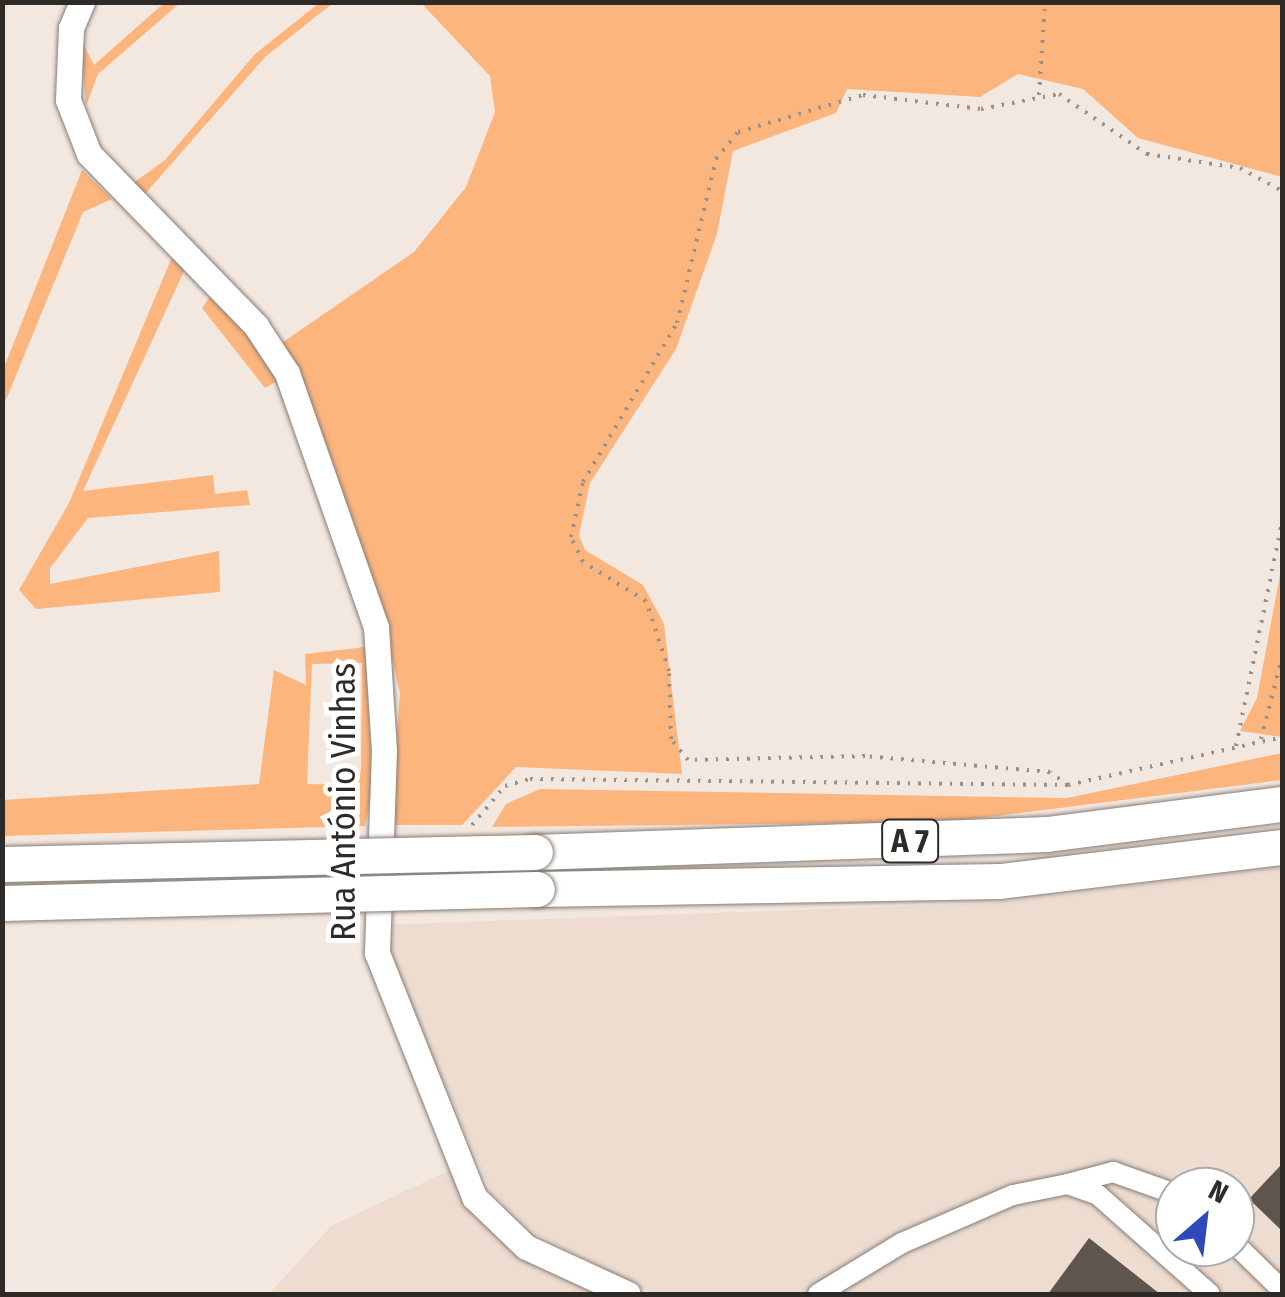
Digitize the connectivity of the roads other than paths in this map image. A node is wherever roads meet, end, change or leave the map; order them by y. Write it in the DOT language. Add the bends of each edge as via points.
graph roads {
  1 [pos="82,2"];
  2 [pos="1282,804"];
  3 [pos="1282,847"];
  4 [pos="2,864"];
  5 [pos="2,902"];
  6 [pos="1068,1184"];
  7 [pos="1155,1187"];
  8 [pos="1255,1264"];
  9 [pos="1282,1290"];
  10 [pos="628,1294"];
  11 [pos="818,1294"];
  12 [pos="1210,1294"];
  1 -- 10 [label="street, Rua António Vinhas" via="71,28 68,100 89,154 256,326 287,372 376,627 384,751 377,952 474,1198 526,1247"];
  2 -- 4 [label="highway, A 7, bridge" via="1047,834"];
  3 -- 5 [label="highway, A 7, bridge" via="1000,881"];
  6 -- 7 [label="street" via="1113,1172"];
  6 -- 11 [label="street" via="1014,1195 902,1244"];
  6 -- 12 [label="street" via="1098,1195"];
  8 -- 9 [label="street"];
}
